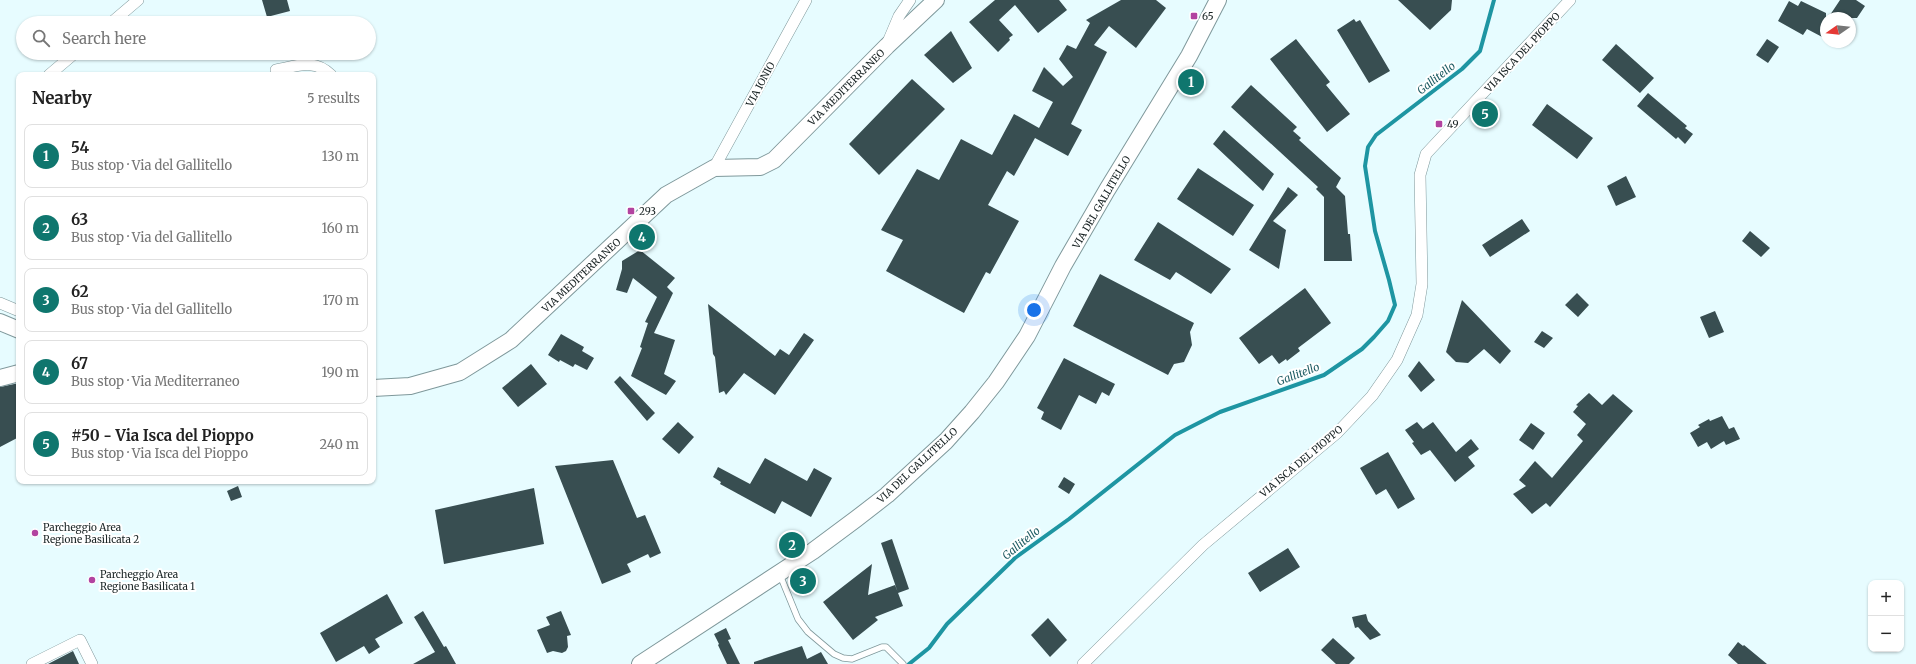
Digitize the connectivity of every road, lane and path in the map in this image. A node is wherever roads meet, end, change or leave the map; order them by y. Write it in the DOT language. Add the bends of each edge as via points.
graph roads {
  1 [pos="138,0"];
  2 [pos="806,0"];
  3 [pos="910,0"];
  4 [pos="936,0"];
  5 [pos="1218,0"];
  6 [pos="1570,0"];
  7 [pos="119,16"];
  8 [pos="887,46"];
  9 [pos="67,60"];
  10 [pos="276,70"];
  11 [pos="53,72"];
  12 [pos="328,72"];
  13 [pos="714,168"];
  14 [pos="0,303"];
  15 [pos="16,310"];
  16 [pos="0,322"];
  17 [pos="16,329"];
  18 [pos="16,374"];
  19 [pos="0,378"];
  20 [pos="376,388"];
  21 [pos="779,574"];
  22 [pos="32,664"];
  23 [pos="92,664"];
  24 [pos="640,664"];
  25 [pos="903,664"];
  26 [pos="1083,664"];
  1 -- 7 [label="street"];
  2 -- 13 [label="street, VIA IONIO"];
  3 -- 8 [label="street" via="899,16"];
  4 -- 8 [label="street, VIA MEDITERRANEO"];
  5 -- 21 [label="street, VIA DEL GALLITELLO" via="1189,56 1107,190 1026,336 996,382 946,441 887,495"];
  6 -- 26 [label="street, VIA ISCA DEL PIOPPO" via="1426,154 1420,174 1422,284 1417,315 1397,360 1372,396 1336,433 1202,545"];
  8 -- 13 [label="street, VIA MEDITERRANEO" via="774,160 760,166"];
  9 -- 11 [label="street"];
  10 -- 12 [label="street" via="309,64 323,67"];
  13 -- 20 [label="street, VIA MEDITERRANEO" via="666,195 511,340 460,372 410,386"];
  14 -- 15 [label="street"];
  16 -- 17 [label="street"];
  18 -- 19 [label="street"];
  21 -- 24 [label="street, VIA DEL GALLITELLO"];
  21 -- 25 [label="lane" via="798,619 808,632 834,654 852,659 886,647"];
  22 -- 23 [label="street" via="80,640"];
}
